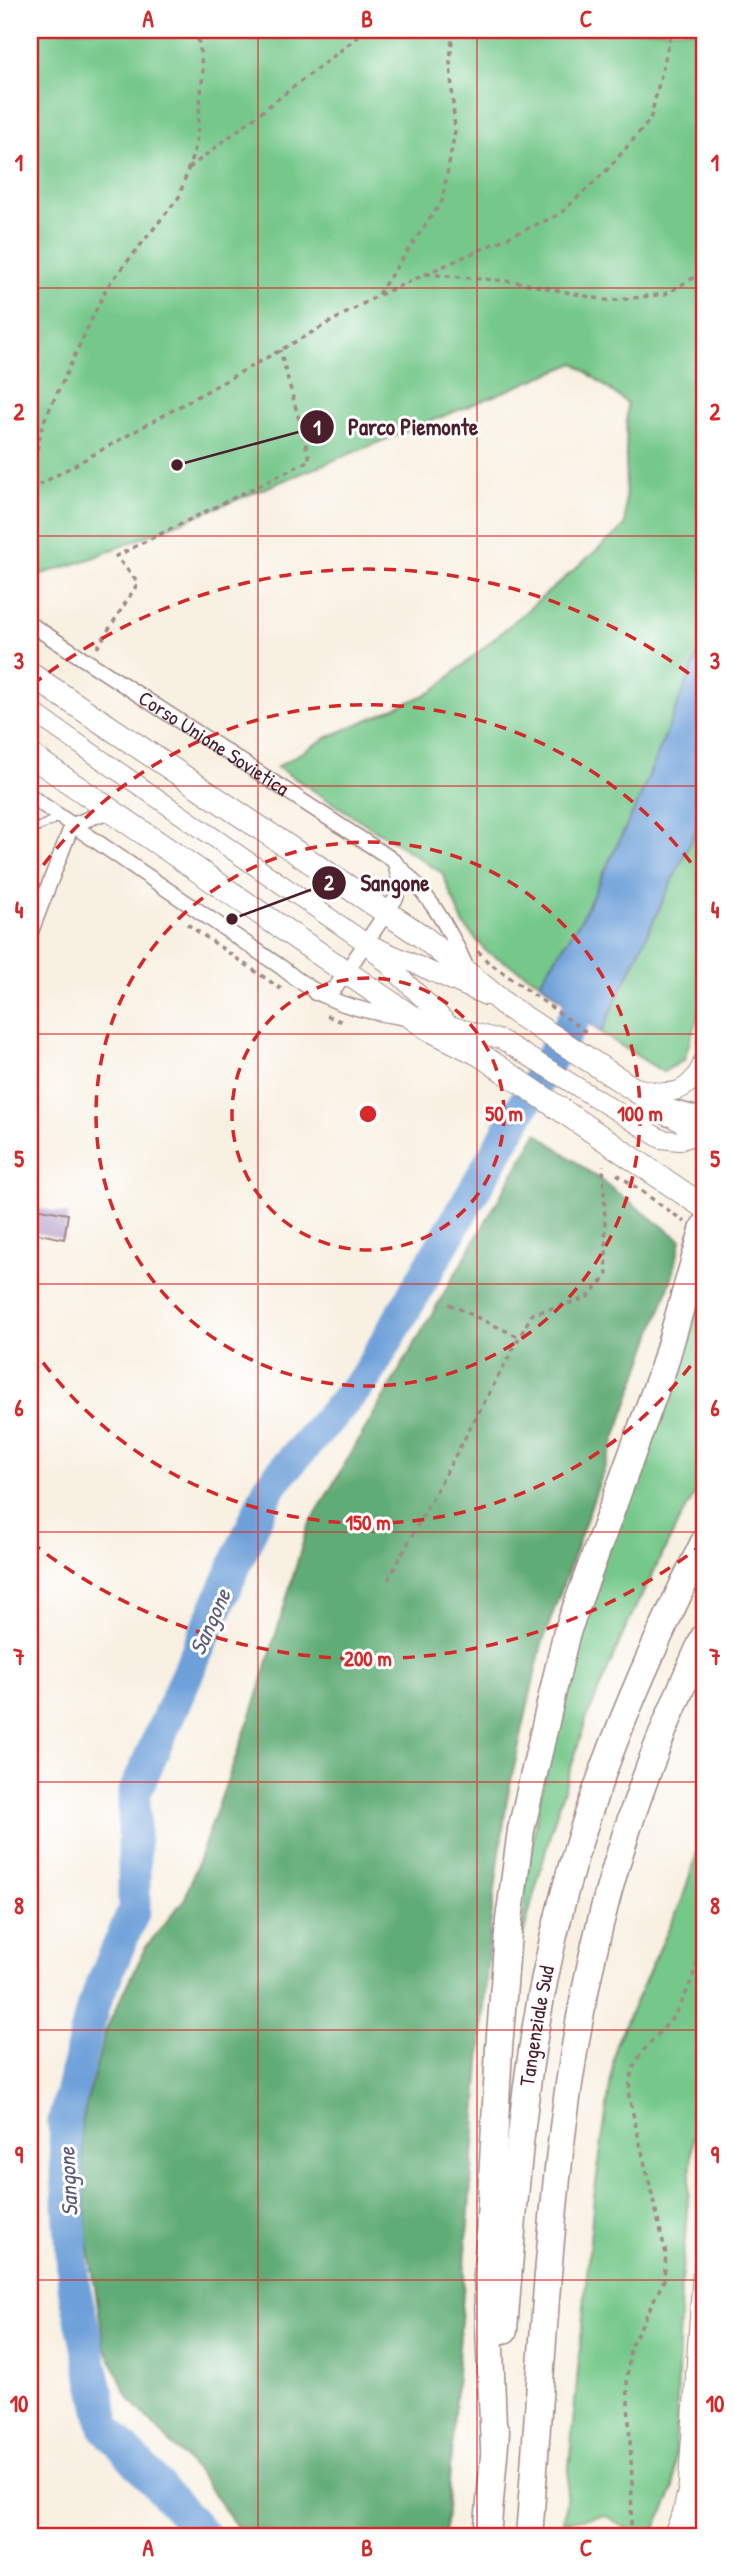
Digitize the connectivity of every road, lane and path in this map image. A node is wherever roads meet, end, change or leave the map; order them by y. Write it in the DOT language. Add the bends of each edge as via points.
graph roads {
  1 [pos="197,30"];
  2 [pos="367,30"];
  3 [pos="453,30"];
  4 [pos="672,30"];
  5 [pos="188,169"];
  6 [pos="704,272"];
  7 [pos="424,274"];
  8 [pos="377,296"];
  9 [pos="280,350"];
  10 [pos="30,479"];
  11 [pos="30,490"];
  12 [pos="30,624"];
  13 [pos="87,664"];
  14 [pos="30,674"];
  15 [pos="30,710"];
  16 [pos="30,755"];
  17 [pos="30,796"];
  18 [pos="112,810"];
  19 [pos="66,821"];
  20 [pos="30,831"];
  21 [pos="395,862"];
  22 [pos="386,913"];
  23 [pos="30,934"];
  24 [pos="366,943"];
  25 [pos="346,973"];
  26 [pos="470,977"];
  27 [pos="314,993"];
  28 [pos="535,995"];
  29 [pos="516,1012"];
  30 [pos="414,1019"];
  31 [pos="704,1023"];
  32 [pos="450,1025"];
  33 [pos="594,1037"];
  34 [pos="700,1052"];
  35 [pos="486,1059"];
  36 [pos="626,1085"];
  37 [pos="670,1113"];
  38 [pos="704,1131"];
  39 [pos="604,1166"];
  40 [pos="704,1208"];
  41 [pos="704,1227"];
  42 [pos="449,1304"];
  43 [pos="519,1337"];
  44 [pos="704,1542"];
  45 [pos="388,1580"];
  46 [pos="704,1637"];
  47 [pos="704,1943"];
  48 [pos="704,2278"];
  49 [pos="494,2449"];
  50 [pos="690,2489"];
  51 [pos="704,2533"];
  52 [pos="487,2537"];
  53 [pos="529,2537"];
  54 [pos="601,2537"];
  55 [pos="629,2537"];
  56 [pos="674,2537"];
  1 -- 5 [label="path" via="203,73 196,145"];
  2 -- 5 [label="path"];
  3 -- 8 [label="path" via="450,62 455,131 442,201"];
  4 -- 7 [label="path" via="650,120 608,169 560,214"];
  5 -- 10 [label="path" via="179,197 107,287 43,423"];
  6 -- 7 [label="path" via="665,294 610,301 516,282"];
  7 -- 8 [label="path"];
  8 -- 9 [label="path"];
  9 -- 11 [label="path"];
  9 -- 13 [label="path" via="310,460 116,556 138,583"];
  12 -- 13 [label="street, Corso Unione Sovietica"];
  13 -- 21 [label="street, Corso Unione Sovietica"];
  14 -- 22 [label="main road, Corso Unione Sovietica"];
  15 -- 24 [label="street"];
  16 -- 18 [label="main road"];
  17 -- 19 [label="street"];
  18 -- 19 [label="street"];
  18 -- 25 [label="main road"];
  19 -- 20 [label="lane"];
  19 -- 23 [label="street"];
  19 -- 27 [label="street"];
  21 -- 22 [label="street" via="398,890"];
  21 -- 26 [label="street, Corso Unione Sovietica" via="425,891"];
  22 -- 24 [label="street"];
  22 -- 26 [label="main road, Corso Unione Sovietica"];
  24 -- 25 [label="street"];
  24 -- 29 [label="street"];
  24 -- 32 [label="street"];
  25 -- 27 [label="street" via="328,992"];
  25 -- 30 [label="main road"];
  26 -- 29 [label="main road, Corso Unione Sovietica"];
  27 -- 30 [label="street" via="353,1009"];
  28 -- 33 [label="path"];
  29 -- 36 [label="main road, Corso Unione Sovietica"];
  30 -- 35 [label="main road"];
  31 -- 34 [label="path"];
  32 -- 35 [label="street"];
  32 -- 38 [label="street" via="502,1040 661,1139 679,1141"];
  34 -- 36 [label="street" via="694,1080 673,1092"];
  35 -- 40 [label="main road"];
  36 -- 37 [label="main road, Corso Unione Sovietica"];
  37 -- 38 [label="highway"];
  39 -- 43 [label="path" via="607,1276 587,1298 532,1314"];
  41 -- 49 [label="highway" via="664,1366 566,1635 521,1830 499,2048 487,2275"];
  42 -- 43 [label="path"];
  43 -- 45 [label="path"];
  44 -- 49 [label="highway, Tangenziale Sud" via="620,1725 591,1804 549,1956 523,2107"];
  46 -- 53 [label="highway, Tangenziale Sud" via="654,1751 608,1892 577,2040 562,2145"];
  47 -- 55 [label="path" via="678,2009 639,2053 629,2080 629,2097 666,2254 664,2280 630,2348"];
  48 -- 50 [label="main road"];
  49 -- 52 [label="highway, Tangenziale Sud"];
  50 -- 51 [label="main road"];
  50 -- 56 [label="main road"];
  54 -- 55 [label="lane"];
}
